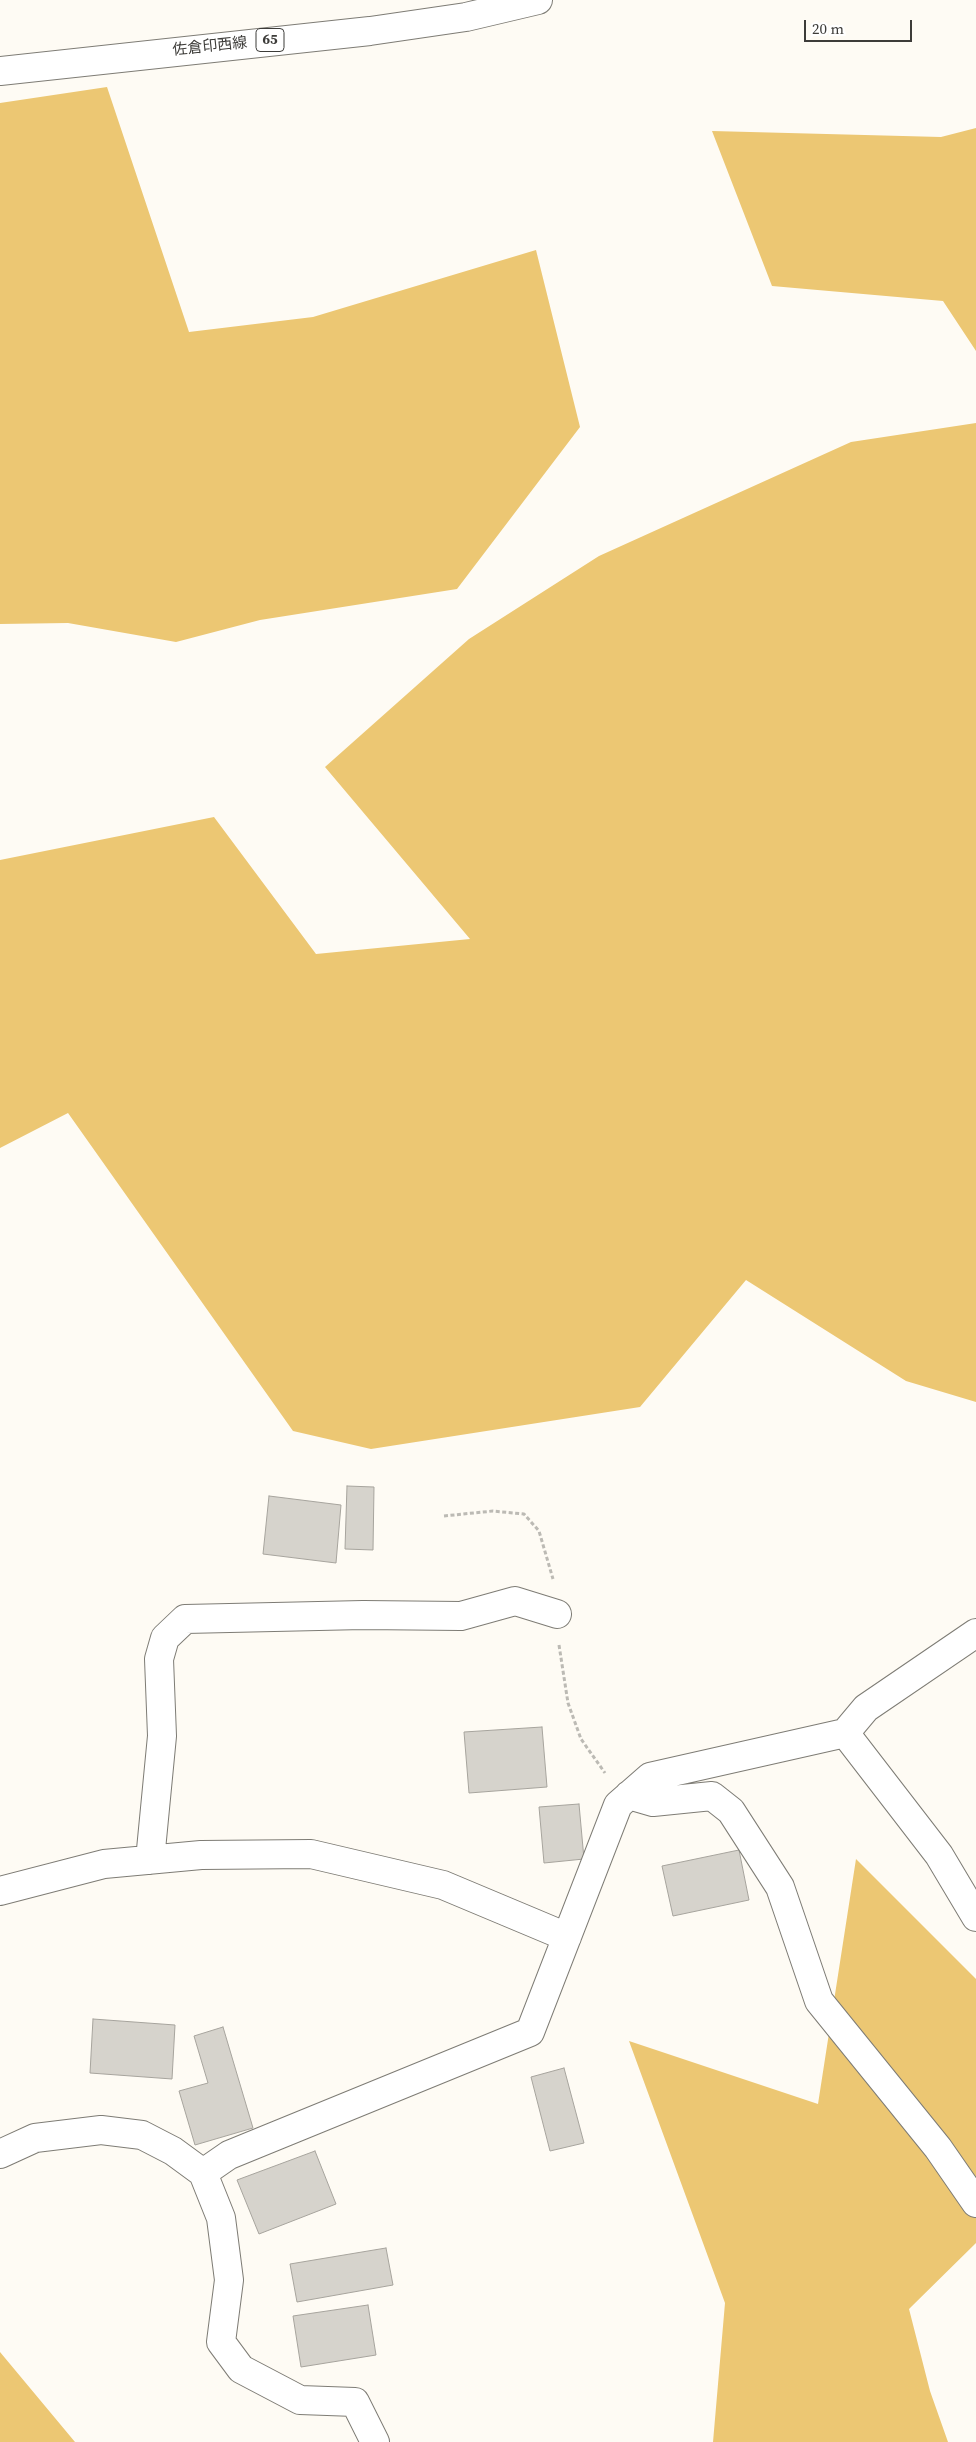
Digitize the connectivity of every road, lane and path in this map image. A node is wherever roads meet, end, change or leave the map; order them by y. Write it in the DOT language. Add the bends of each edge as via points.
graph roads {
  1 [pos="538,0"];
  2 [pos="0,71"];
  3 [pos="557,1614"];
  4 [pos="976,1633"];
  5 [pos="845,1733"];
  6 [pos="629,1796"];
  7 [pos="150,1860"];
  8 [pos="0,1891"];
  9 [pos="976,1917"];
  10 [pos="567,1937"];
  11 [pos="0,2154"];
  12 [pos="203,2174"];
  13 [pos="976,2203"];
  14 [pos="375,2442"];
  1 -- 2 [label="street, 佐倉印西線 / 65" via="466,17 370,31"];
  3 -- 7 [label="street" via="515,1601 461,1616 363,1614 186,1619 165,1638 159,1659 162,1736"];
  4 -- 5 [label="street" via="866,1708"];
  5 -- 6 [label="street" via="650,1777"];
  5 -- 9 [label="street" via="939,1855"];
  6 -- 10 [label="street" via="618,1805"];
  6 -- 13 [label="street" via="654,1802 712,1796 731,1810 780,1887 819,2001 938,2148"];
  7 -- 8 [label="street" via="104,1864"];
  7 -- 10 [label="street" via="201,1855 311,1854 443,1885"];
  10 -- 12 [label="street" via="530,2032 229,2155"];
  11 -- 12 [label="street" via="35,2138 101,2130 142,2136 172,2151"];
  12 -- 14 [label="street" via="221,2218 229,2280 221,2342 241,2369 300,2400 355,2402"];
}
